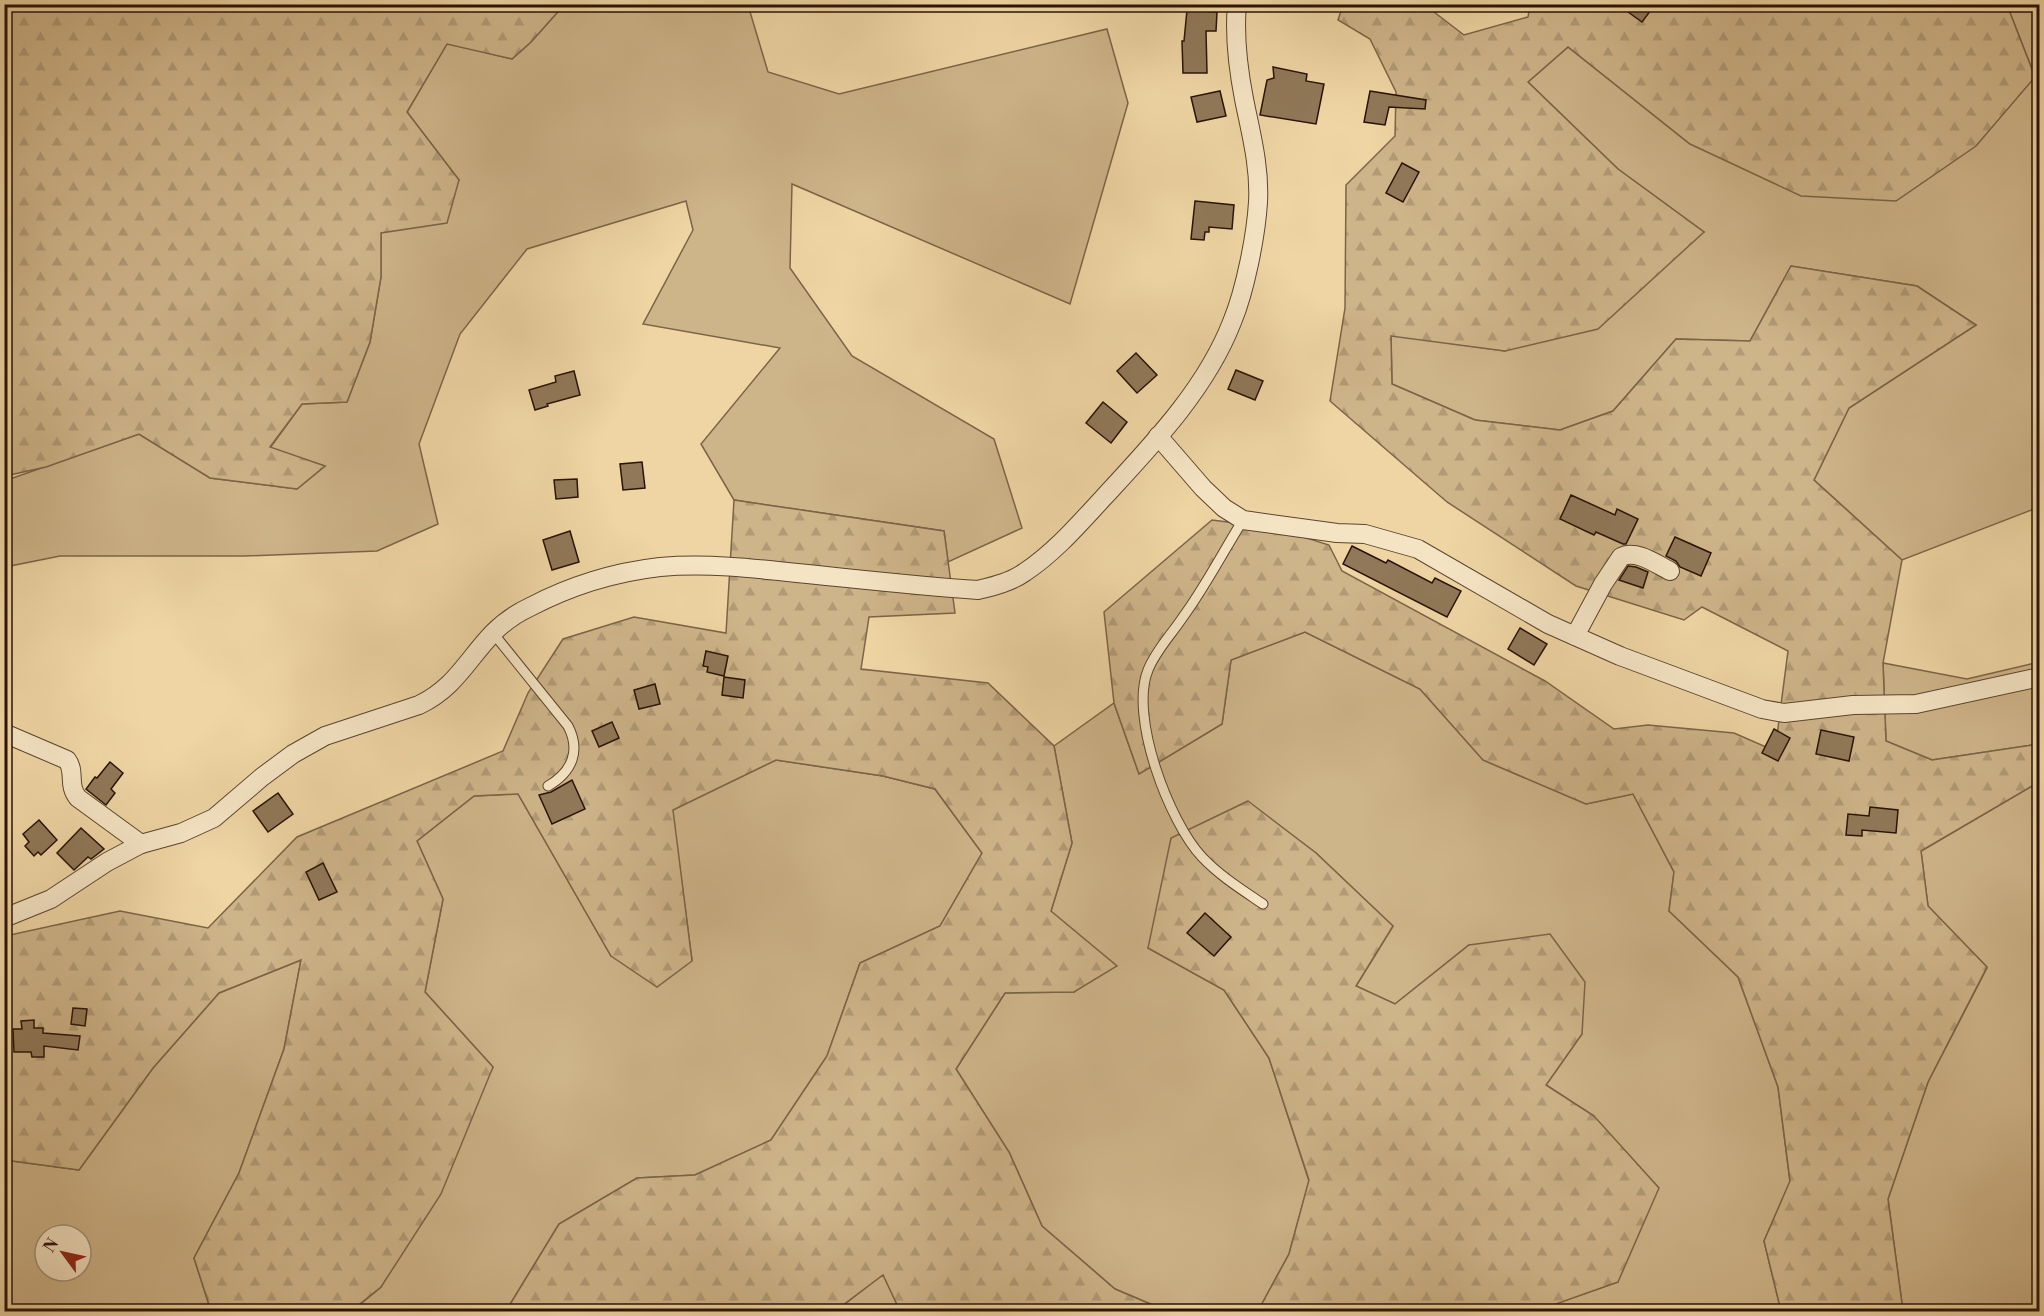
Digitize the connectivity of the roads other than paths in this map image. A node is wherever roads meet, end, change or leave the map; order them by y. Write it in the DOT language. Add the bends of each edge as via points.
graph roads {
  1 [pos="1237,4"];
  2 [pos="1158,436"];
  3 [pos="1243,520"];
  4 [pos="1670,571"];
  5 [pos="492,633"];
  6 [pos="1575,636"];
  7 [pos="2040,677"];
  8 [pos="4,733"];
  9 [pos="548,786"];
  10 [pos="141,844"];
  11 [pos="1263,904"];
  12 [pos="4,918"];
  1 -- 2 [label="street" via="1237,51 1258,168 1254,234 1232,322 1199,381"];
  2 -- 3 [label="street" via="1203,488"];
  2 -- 5 [label="street" via="1074,530 1023,574 1003,583 978,590 746,568 661,567 616,574 571,589 530,607"];
  3 -- 6 [label="street" via="1365,534 1418,549"];
  3 -- 11 [label="lane" via="1147,670 1144,710 1161,782 1184,833 1228,881"];
  4 -- 6 [label="street" via="1631,554 1621,557"];
  5 -- 9 [label="lane" via="574,737 576,747 569,765 561,778"];
  5 -- 10 [label="street" via="458,676 434,698 325,736 293,754 214,818 181,833"];
  6 -- 7 [label="street" via="1732,698 1784,713 1853,705 1916,704"];
  8 -- 10 [label="street" via="67,760 72,790 78,798"];
  10 -- 12 [label="street" via="51,899"];
}
